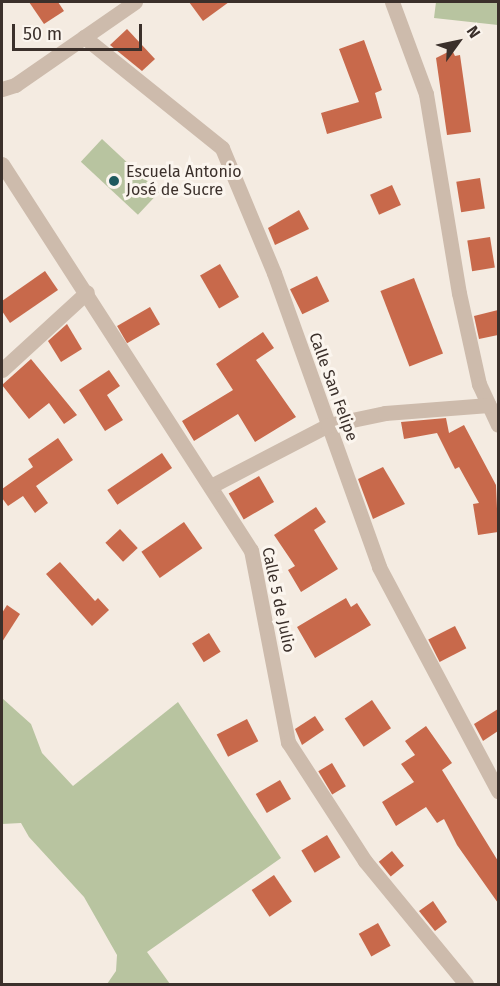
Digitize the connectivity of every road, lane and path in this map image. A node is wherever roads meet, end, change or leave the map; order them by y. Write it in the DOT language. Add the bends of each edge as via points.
graph roads {
  1 [pos="135,2"];
  2 [pos="392,2"];
  3 [pos="84,37"];
  4 [pos="2,89"];
  5 [pos="2,164"];
  6 [pos="87,292"];
  7 [pos="2,370"];
  8 [pos="489,405"];
  9 [pos="328,425"];
  10 [pos="498,425"];
  11 [pos="211,486"];
  12 [pos="498,791"];
  13 [pos="466,984"];
  1 -- 3 [label="street"];
  2 -- 8 [label="street" via="426,94 459,293 479,384"];
  3 -- 4 [label="street" via="15,85"];
  3 -- 9 [label="street, Calle San Felipe" via="222,148 274,273"];
  5 -- 6 [label="street, Calle 5 de Julio"];
  6 -- 7 [label="street"];
  6 -- 11 [label="street, Calle 5 de Julio"];
  8 -- 9 [label="street" via="385,413"];
  8 -- 10 [label="street"];
  9 -- 11 [label="street"];
  9 -- 12 [label="street, Calle San Felipe" via="379,567"];
  11 -- 13 [label="street, Calle 5 de Julio" via="251,550 288,742 365,861"];
}
